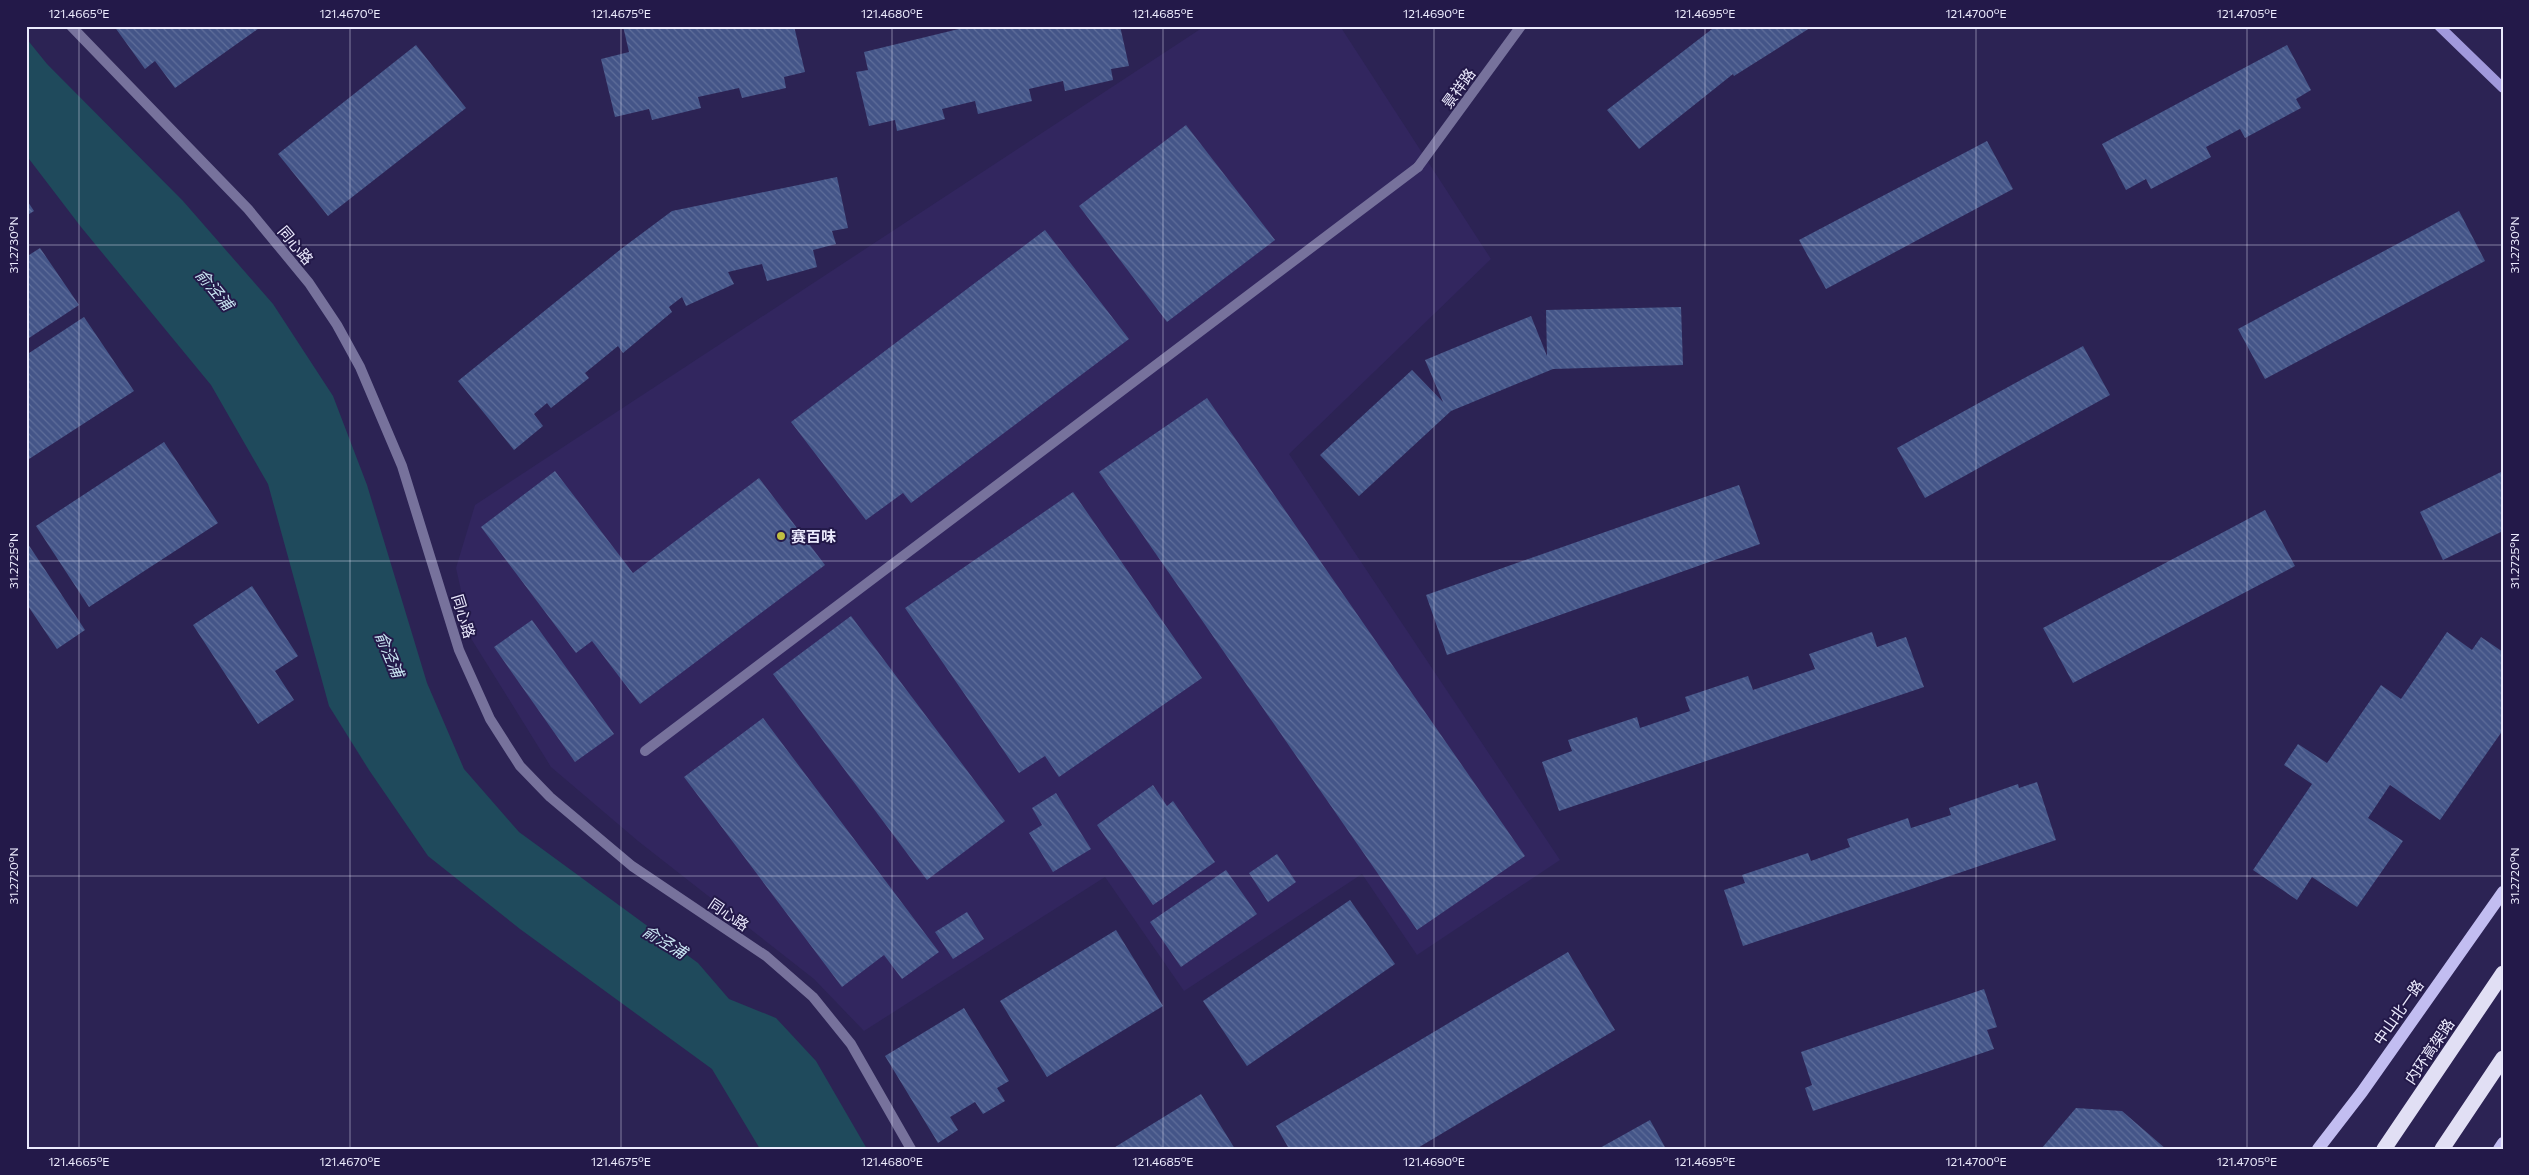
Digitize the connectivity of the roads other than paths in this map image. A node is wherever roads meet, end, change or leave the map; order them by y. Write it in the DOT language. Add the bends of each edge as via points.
graph roads {
  1 [pos="71,26"];
  2 [pos="1521,26"];
  3 [pos="2439,26"];
  4 [pos="2503,88"];
  5 [pos="645,751"];
  6 [pos="2503,892"];
  7 [pos="2503,973"];
  8 [pos="2503,1058"];
  9 [pos="2503,1143"];
  10 [pos="911,1149"];
  11 [pos="2318,1149"];
  12 [pos="2384,1149"];
  13 [pos="2442,1149"];
  14 [pos="2499,1149"];
  1 -- 10 [label="street, 同心路" via="248,209 309,283 338,325 360,366 402,466 459,650 490,719 520,766 550,797 632,866 766,956 813,997 851,1044"];
  2 -- 5 [label="street, 景祥路" via="1418,167"];
  3 -- 4 [label="main road"];
  6 -- 11 [label="main road, 中山北一路"];
  7 -- 12 [label="highway, 内环高架路"];
  8 -- 13 [label="highway"];
  9 -- 14 [label="main road"];
}
